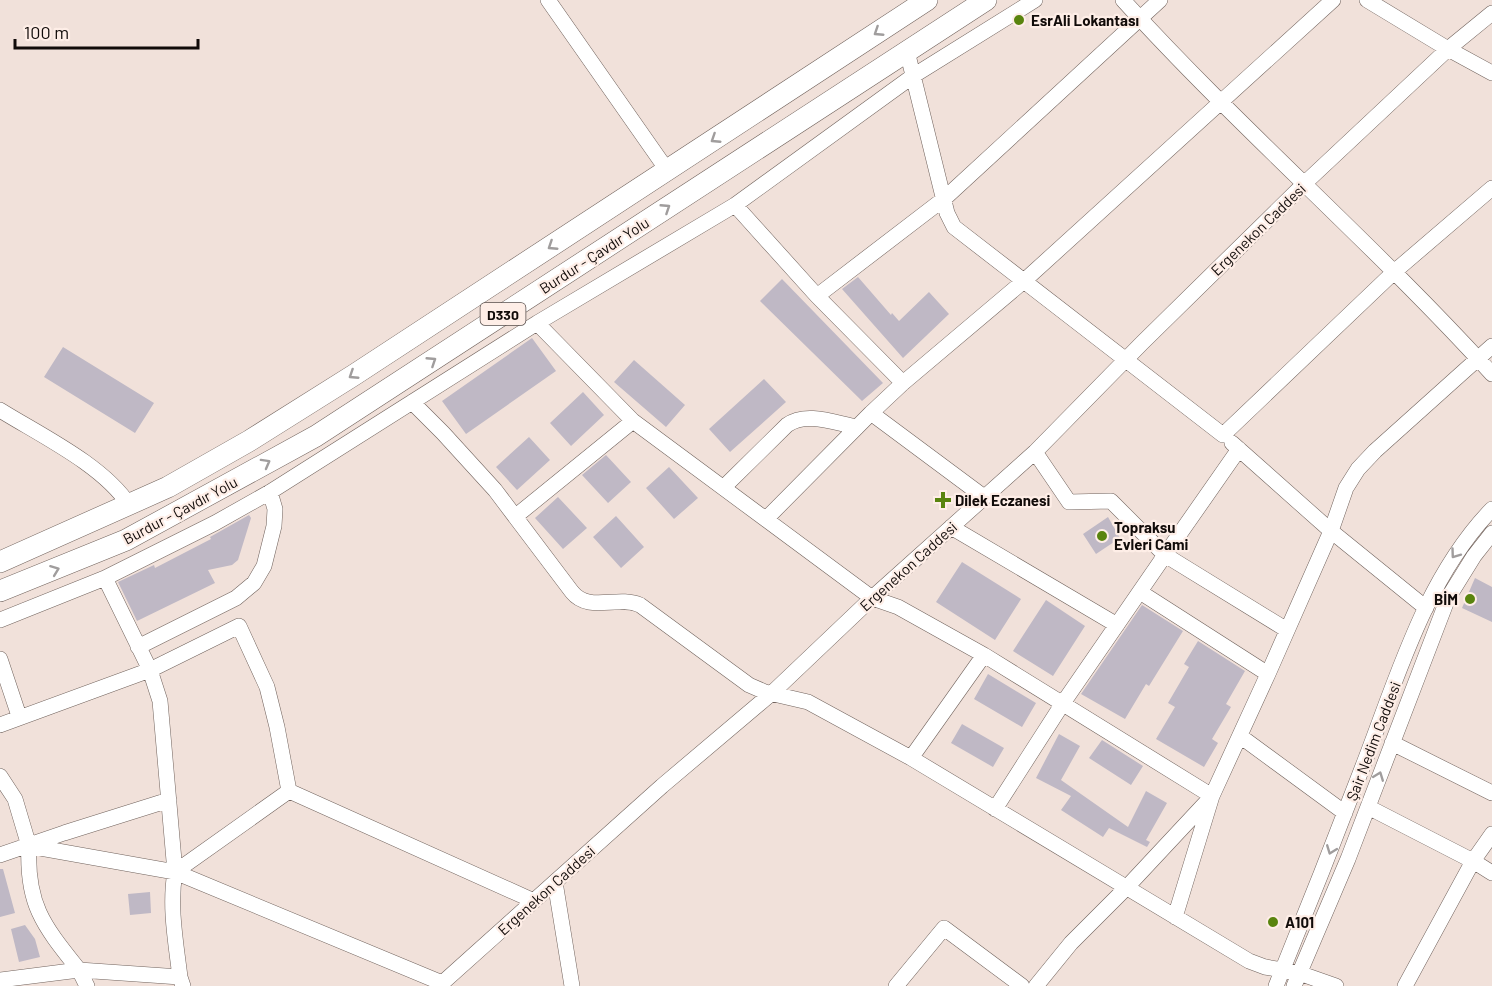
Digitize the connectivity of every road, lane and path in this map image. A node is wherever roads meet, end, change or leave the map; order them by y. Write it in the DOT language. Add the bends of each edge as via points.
graph roads {
  1 [pos="548,0"];
  2 [pos="927,0"];
  3 [pos="986,0"];
  4 [pos="1035,0"];
  5 [pos="1123,0"];
  6 [pos="1160,0"];
  7 [pos="1333,0"];
  8 [pos="1367,0"];
  9 [pos="1492,13"];
  10 [pos="1140,18"];
  11 [pos="1448,49"];
  12 [pos="907,51"];
  13 [pos="1492,73"];
  14 [pos="913,76"];
  15 [pos="1221,101"];
  16 [pos="667,170"];
  17 [pos="1305,183"];
  18 [pos="1492,188"];
  19 [pos="945,198"];
  20 [pos="735,205"];
  21 [pos="1394,272"];
  22 [pos="1025,280"];
  23 [pos="817,296"];
  24 [pos="537,323"];
  25 [pos="1492,346"];
  26 [pos="1478,358"];
  27 [pos="1125,360"];
  28 [pos="1492,374"];
  29 [pos="903,383"];
  30 [pos="412,402"];
  31 [pos="0,410"];
  32 [pos="871,413"];
  33 [pos="633,421"];
  34 [pos="857,427"];
  35 [pos="1223,435"];
  36 [pos="1239,449"];
  37 [pos="1035,452"];
  38 [pos="724,487"];
  39 [pos="270,492"];
  40 [pos="984,497"];
  41 [pos="129,505"];
  42 [pos="1492,509"];
  43 [pos="516,516"];
  44 [pos="766,519"];
  45 [pos="951,527"];
  46 [pos="1331,531"];
  47 [pos="1492,533"];
  48 [pos="1165,555"];
  49 [pos="0,562"];
  50 [pos="105,578"];
  51 [pos="0,591"];
  52 [pos="1140,592"];
  53 [pos="872,598"];
  54 [pos="1426,608"];
  55 [pos="0,620"];
  56 [pos="1117,625"];
  57 [pos="1287,630"];
  58 [pos="138,647"];
  59 [pos="984,655"];
  60 [pos="0,659"];
  61 [pos="150,670"];
  62 [pos="1268,674"];
  63 [pos="772,693"];
  64 [pos="1063,703"];
  65 [pos="19,716"];
  66 [pos="0,724"];
  67 [pos="1240,735"];
  68 [pos="1392,743"];
  69 [pos="911,758"];
  70 [pos="0,776"];
  71 [pos="289,791"];
  72 [pos="1492,793"];
  73 [pos="1212,796"];
  74 [pos="169,800"];
  75 [pos="1368,807"];
  76 [pos="995,809"];
  77 [pos="1345,813"];
  78 [pos="1492,834"];
  79 [pos="29,846"];
  80 [pos="0,855"];
  81 [pos="1473,861"];
  82 [pos="175,872"];
  83 [pos="1492,873"];
  84 [pos="555,882"];
  85 [pos="1127,887"];
  86 [pos="534,901"];
  87 [pos="1175,917"];
  88 [pos="79,970"];
  89 [pos="1282,971"];
  90 [pos="0,980"];
  91 [pos="1297,980"];
  92 [pos="181,982"];
  93 [pos="442,985"];
  94 [pos="1039,985"];
  95 [pos="87,986"];
  96 [pos="572,986"];
  97 [pos="896,986"];
  98 [pos="1022,986"];
  99 [pos="1276,986"];
  100 [pos="1336,986"];
  101 [pos="1406,986"];
  1 -- 16 [label="street"];
  2 -- 16 [label="highway, Burdur - Çavdır Yolu / D330, one-way"];
  3 -- 12 [label="highway, Burdur - Çavdır Yolu / D330"];
  4 -- 14 [label="street"];
  5 -- 10 [label="street"];
  6 -- 10 [label="street"];
  7 -- 15 [label="street"];
  8 -- 11 [label="street"];
  9 -- 11 [label="street, Ergenekon Caddesi"];
  10 -- 15 [label="street"];
  10 -- 19 [label="street"];
  11 -- 13 [label="street"];
  11 -- 17 [label="street, Ergenekon Caddesi"];
  12 -- 14 [label="street"];
  51 -- 12 [label="highway, Burdur - Çavdır Yolu / D330, one-way" via="126,540 316,436"];
  14 -- 19 [label="street"];
  14 -- 20 [label="street"];
  15 -- 17 [label="street"];
  15 -- 22 [label="street"];
  16 -- 41 [label="highway, Burdur - Çavdır Yolu / D330, one-way" via="249,441"];
  17 -- 21 [label="street"];
  17 -- 27 [label="street, Ergenekon Caddesi"];
  18 -- 21 [label="street"];
  19 -- 22 [label="street" via="950,220 958,232"];
  19 -- 23 [label="street"];
  20 -- 23 [label="street"];
  20 -- 24 [label="street"];
  21 -- 26 [label="street"];
  21 -- 35 [label="street"];
  22 -- 27 [label="street"];
  22 -- 29 [label="street"];
  23 -- 29 [label="street"];
  24 -- 30 [label="street"];
  24 -- 33 [label="street"];
  25 -- 26 [label="street"];
  26 -- 28 [label="street"];
  26 -- 46 [label="street" via="1359,469 1346,488"];
  27 -- 35 [label="street"];
  27 -- 37 [label="street, Ergenekon Caddesi"];
  29 -- 32 [label="street"];
  30 -- 39 [label="street"];
  30 -- 43 [label="street"];
  31 -- 41 [label="street" via="98,471"];
  32 -- 34 [label="street"];
  32 -- 40 [label="street"];
  33 -- 38 [label="street"];
  33 -- 43 [label="street"];
  34 -- 38 [label="street" via="796,420"];
  34 -- 44 [label="street"];
  35 -- 36 [label="street"];
  36 -- 46 [label="street"];
  36 -- 48 [label="street"];
  37 -- 40 [label="street, Ergenekon Caddesi"];
  37 -- 48 [label="street" via="1069,502 1111,501"];
  38 -- 44 [label="street"];
  39 -- 50 [label="street"];
  39 -- 58 [label="street" via="273,526 264,566 254,584 236,598"];
  40 -- 45 [label="street, Ergenekon Caddesi"];
  41 -- 49 [label="highway, Burdur - Çavdır Yolu / D330"];
  42 -- 54 [label="street, Şair Nedim Caddesi, one-way" via="1447,565"];
  43 -- 63 [label="street" via="579,600 640,605 740,680"];
  44 -- 53 [label="street"];
  45 -- 53 [label="street, Ergenekon Caddesi"];
  45 -- 56 [label="street"];
  46 -- 54 [label="street"];
  46 -- 57 [label="street"];
  47 -- 68 [label="street" via="1448,598"];
  48 -- 52 [label="street"];
  48 -- 57 [label="street"];
  50 -- 55 [label="street"];
  50 -- 58 [label="street"];
  52 -- 56 [label="street"];
  52 -- 62 [label="street"];
  53 -- 59 [label="street" via="898,607"];
  53 -- 63 [label="street, Ergenekon Caddesi"];
  54 -- 77 [label="street, Şair Nedim Caddesi"];
  56 -- 64 [label="street"];
  57 -- 62 [label="street"];
  58 -- 61 [label="street"];
  59 -- 64 [label="street"];
  59 -- 69 [label="street"];
  60 -- 65 [label="street"];
  61 -- 65 [label="street"];
  61 -- 71 [label="street" via="239,626 267,687"];
  61 -- 74 [label="street" via="162,715"];
  62 -- 67 [label="street"];
  63 -- 69 [label="street" via="808,702"];
  63 -- 84 [label="street, Ergenekon Caddesi"];
  64 -- 73 [label="street"];
  64 -- 76 [label="street"];
  65 -- 66 [label="street"];
  67 -- 73 [label="street"];
  67 -- 77 [label="street"];
  68 -- 72 [label="street"];
  75 -- 68 [label="street, one-way"];
  69 -- 76 [label="street"];
  70 -- 79 [label="street" via="15,799"];
  71 -- 82 [label="street"];
  71 -- 86 [label="street"];
  73 -- 85 [label="street"];
  73 -- 87 [label="street"];
  74 -- 79 [label="street"];
  74 -- 82 [label="street"];
  75 -- 81 [label="street"];
  75 -- 91 [label="street"];
  76 -- 85 [label="street"];
  77 -- 89 [label="street, Şair Nedim Caddesi, one-way"];
  78 -- 81 [label="street"];
  79 -- 80 [label="street"];
  79 -- 82 [label="street"];
  79 -- 88 [label="street" via="29,879 39,915"];
  81 -- 83 [label="street"];
  81 -- 101 [label="street"];
  82 -- 92 [label="street" via="172,905"];
  82 -- 93 [label="street"];
  84 -- 86 [label="street, Ergenekon Caddesi"];
  84 -- 96 [label="street"];
  85 -- 87 [label="street"];
  85 -- 94 [label="street" via="1071,943"];
  86 -- 93 [label="street, Ergenekon Caddesi"];
  87 -- 89 [label="street" via="1249,962"];
  88 -- 90 [label="street"];
  88 -- 92 [label="street"];
  88 -- 95 [label="street"];
  89 -- 91 [label="street"];
  89 -- 99 [label="street, Şair Nedim Caddesi"];
  91 -- 100 [label="street"];
  97 -- 98 [label="street" via="944,928"];
}
